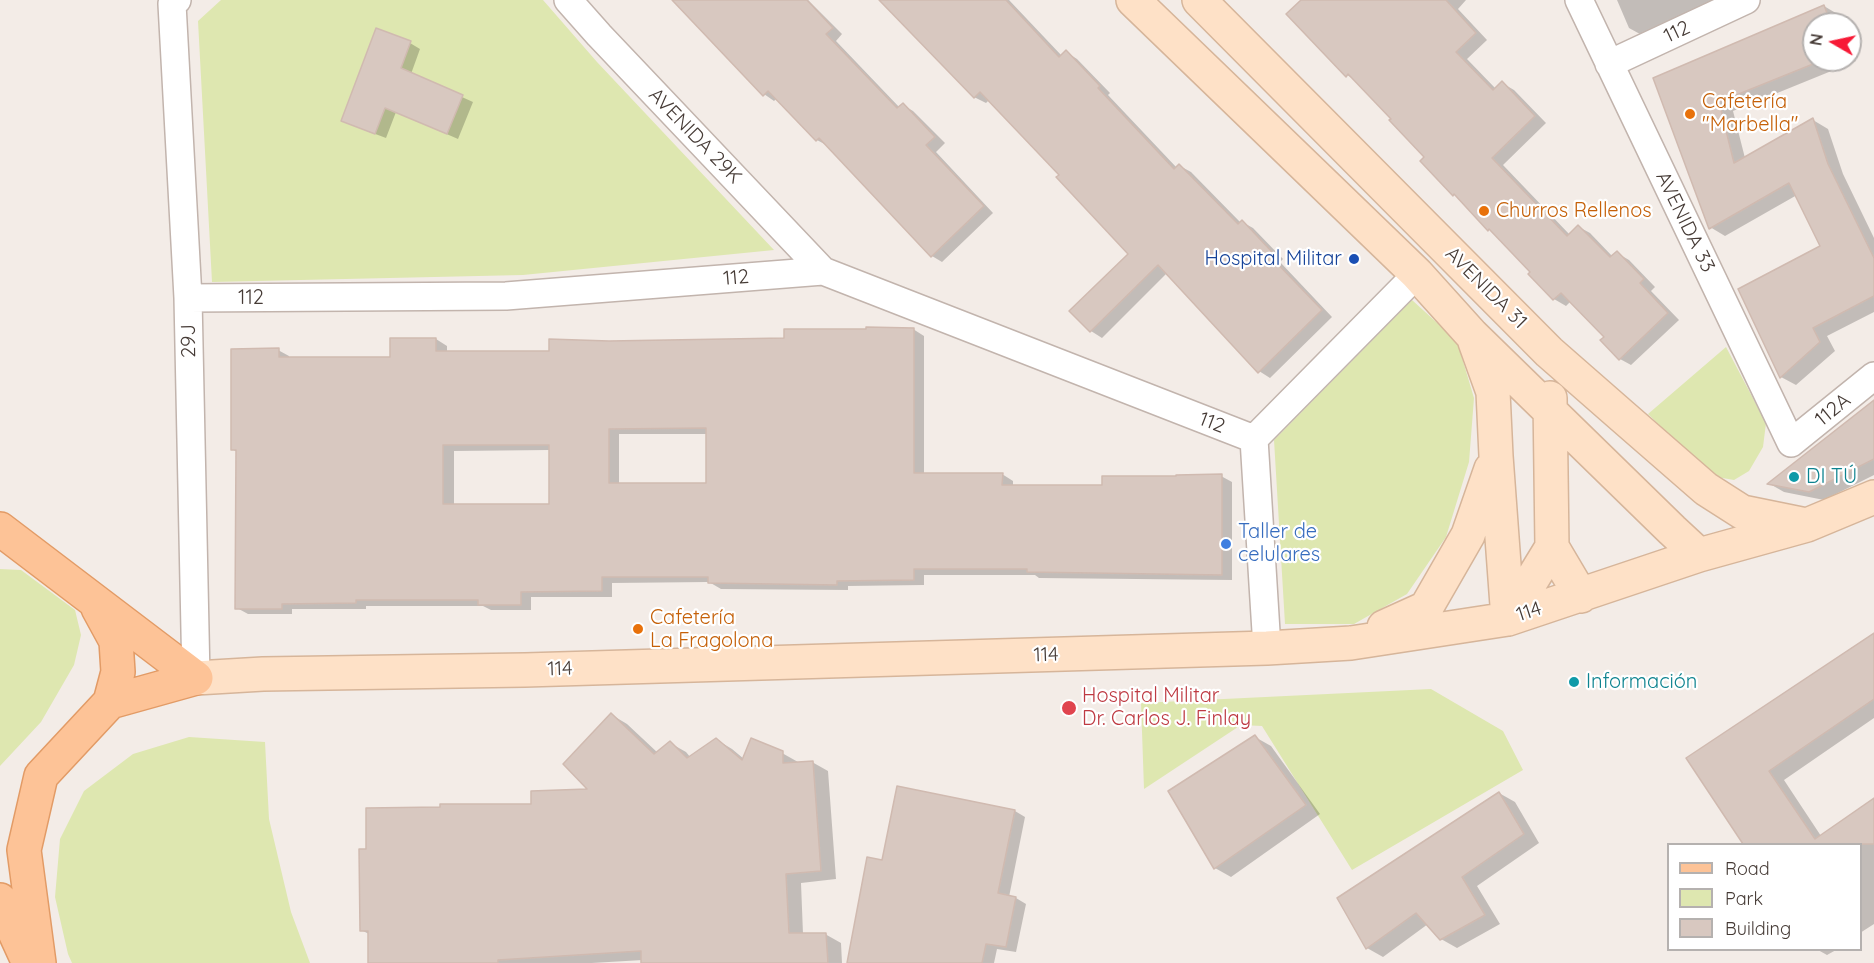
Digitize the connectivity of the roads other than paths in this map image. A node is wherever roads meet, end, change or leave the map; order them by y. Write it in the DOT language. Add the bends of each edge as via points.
graph roads {
  1 [pos="568,0"];
  2 [pos="1133,0"];
  3 [pos="1198,0"];
  4 [pos="1579,0"];
  5 [pos="1746,0"];
  6 [pos="175,2"];
  7 [pos="1609,64"];
  8 [pos="824,271"];
  9 [pos="1417,274"];
  10 [pos="188,298"];
  11 [pos="1473,335"];
  12 [pos="1549,352"];
  13 [pos="1874,376"];
  14 [pos="1550,411"];
  15 [pos="1254,439"];
  16 [pos="1791,443"];
  17 [pos="1496,456"];
  18 [pos="1874,497"];
  19 [pos="1807,525"];
  20 [pos="6,538"];
  21 [pos="1552,547"];
  22 [pos="1699,555"];
  23 [pos="1581,596"];
  24 [pos="94,601"];
  25 [pos="1508,619"];
  26 [pos="1351,643"];
  27 [pos="1267,648"];
  28 [pos="196,678"];
  29 [pos="110,702"];
  30 [pos="0,900"];
  31 [pos="29,963"];
  32 [pos="39,963"];
  1 -- 8 [label="street, AVENIDA 29K"];
  2 -- 9 [label="main road, AVENIDA 31"];
  3 -- 12 [label="main road, AVENIDA 31"];
  4 -- 7 [label="street, AVENIDA 33"];
  5 -- 7 [label="street, 112"];
  6 -- 10 [label="street, 29J"];
  7 -- 16 [label="street, AVENIDA 33"];
  8 -- 10 [label="street, 112" via="506,296"];
  8 -- 15 [label="street, 112"];
  9 -- 11 [label="main road, AVENIDA 31"];
  9 -- 15 [label="street"];
  10 -- 28 [label="street, 29J"];
  11 -- 14 [label="main road, AVENIDA 31"];
  11 -- 17 [label="main road" via="1493,392"];
  12 -- 14 [label="main road"];
  12 -- 19 [label="main road, AVENIDA 31" via="1706,489 1742,512"];
  13 -- 16 [label="street, 112A"];
  14 -- 21 [label="main road"];
  14 -- 22 [label="main road, AVENIDA 31"];
  15 -- 27 [label="street"];
  17 -- 25 [label="main road"];
  17 -- 26 [label="main road" via="1468,535 1426,608"];
  18 -- 19 [label="main road, 114"];
  19 -- 22 [label="main road, 114"];
  20 -- 24 [label="main road"];
  21 -- 23 [label="main road"];
  21 -- 25 [label="main road"];
  22 -- 23 [label="main road, 114"];
  23 -- 25 [label="main road, 114"];
  24 -- 28 [label="main road"];
  24 -- 29 [label="main road" via="116,641 118,672"];
  25 -- 26 [label="main road, 114"];
  26 -- 27 [label="main road, 114"];
  27 -- 28 [label="main road, 114"];
  28 -- 29 [label="main road"];
  29 -- 32 [label="main road" via="41,776 24,850"];
  30 -- 31 [label="main road"];
}
